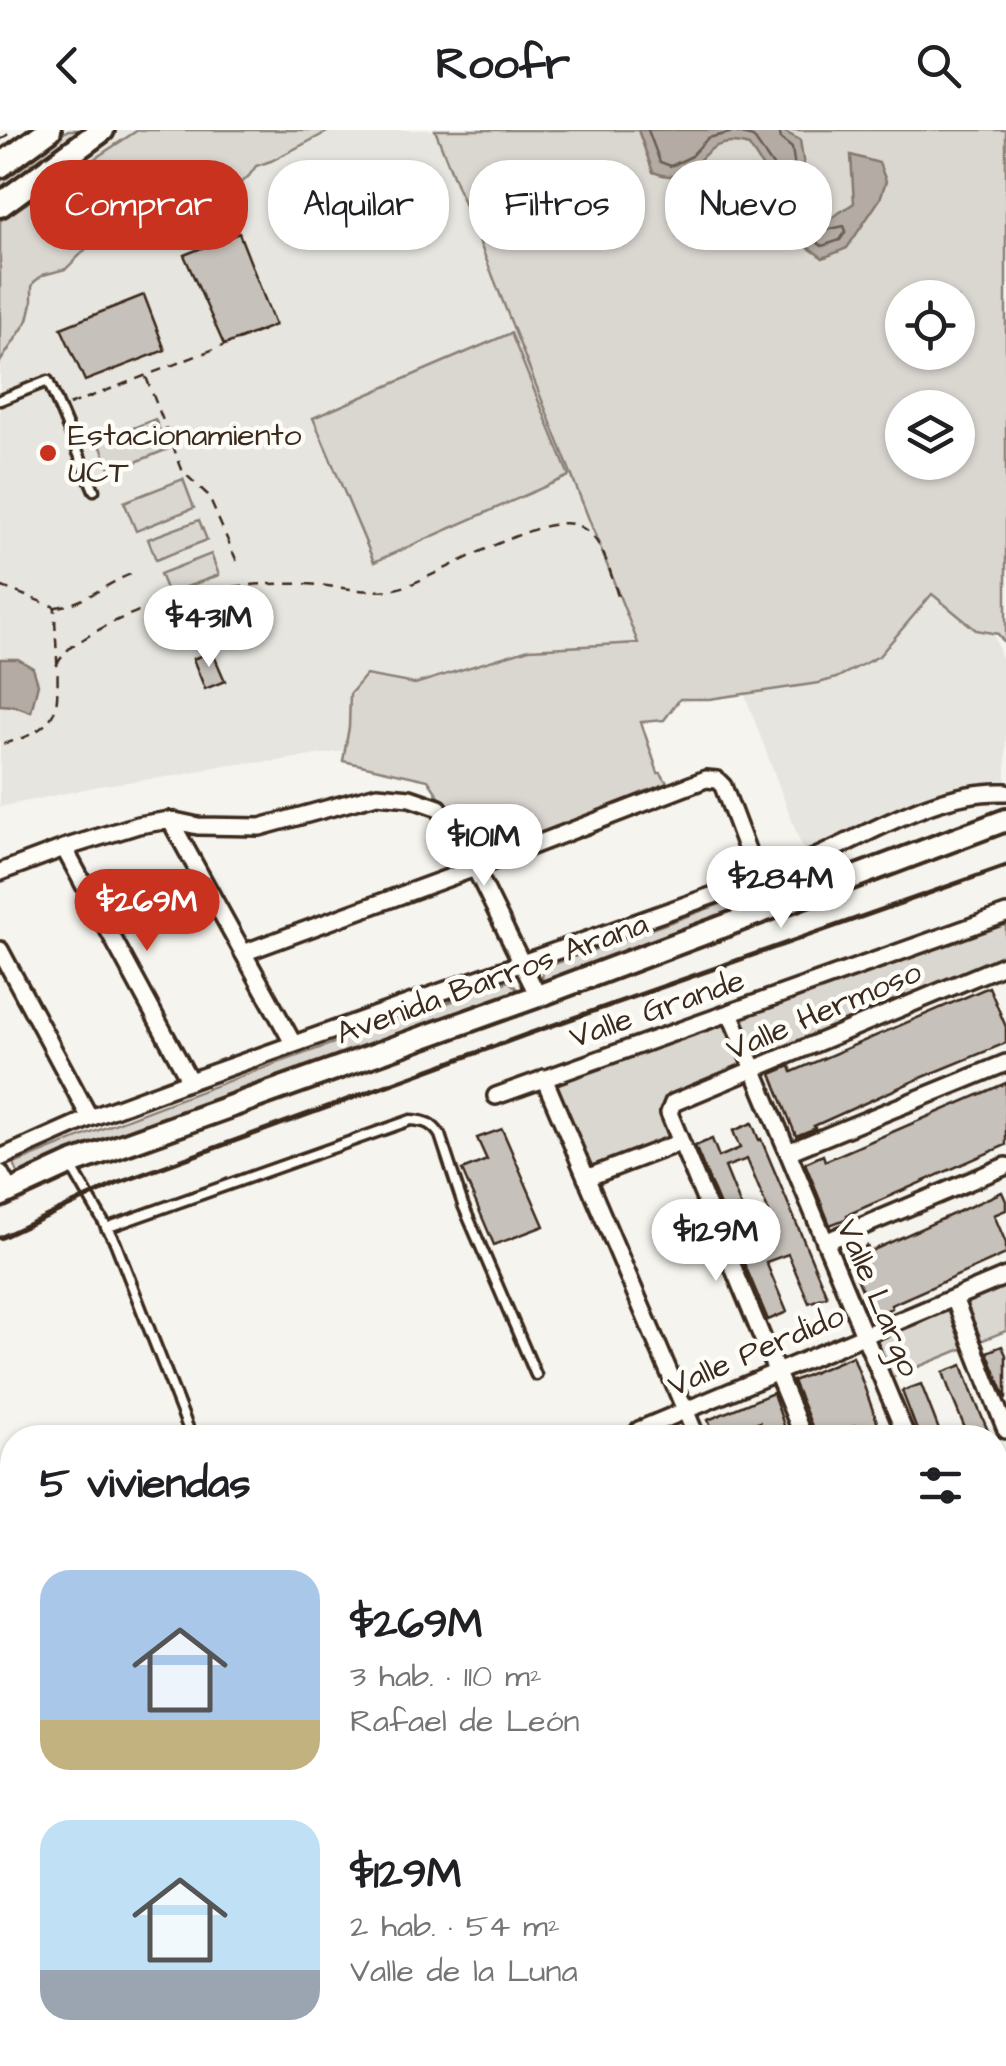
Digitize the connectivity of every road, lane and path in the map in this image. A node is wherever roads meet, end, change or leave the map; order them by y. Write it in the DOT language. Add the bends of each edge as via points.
graph roads {
  1 [pos="14,130"];
  2 [pos="49,130"];
  3 [pos="102,130"];
  4 [pos="0,140"];
  5 [pos="0,166"];
  6 [pos="0,205"];
  7 [pos="269,328"];
  8 [pos="146,375"];
  9 [pos="0,400"];
  10 [pos="68,405"];
  11 [pos="94,490"];
  12 [pos="238,564"];
  13 [pos="131,574"];
  14 [pos="0,586"];
  15 [pos="619,599"];
  16 [pos="54,607"];
  17 [pos="56,665"];
  18 [pos="0,744"];
  19 [pos="1006,792"];
  20 [pos="170,820"];
  21 [pos="1006,820"];
  22 [pos="64,848"];
  23 [pos="475,868"];
  24 [pos="0,872"];
  25 [pos="758,879"];
  26 [pos="1006,914"];
  27 [pos="0,950"];
  28 [pos="243,953"];
  29 [pos="524,964"];
  30 [pos="1006,964"];
  31 [pos="538,996"];
  32 [pos="730,1013"];
  33 [pos="292,1043"];
  34 [pos="1006,1063"];
  35 [pos="754,1071"];
  36 [pos="544,1078"];
  37 [pos="190,1081"];
  38 [pos="496,1096"];
  39 [pos="90,1118"];
  40 [pos="681,1142"];
  41 [pos="788,1152"];
  42 [pos="0,1158"];
  43 [pos="70,1164"];
  44 [pos="1006,1166"];
  45 [pos="586,1178"];
  46 [pos="3,1186"];
  47 [pos="106,1228"];
  48 [pos="825,1242"];
  49 [pos="1006,1276"];
  50 [pos="954,1298"];
  51 [pos="864,1336"];
  52 [pos="776,1371"];
  53 [pos="536,1375"];
  54 [pos="685,1410"];
  55 [pos="187,1425"];
  56 [pos="650,1425"];
  57 [pos="691,1425"];
  58 [pos="799,1425"];
  59 [pos="901,1425"];
  60 [pos="1004,1425"];
  1 -- 4 [label="path"];
  2 -- 5 [label="main road"];
  3 -- 6 [label="main road"];
  7 -- 8 [label="path"];
  8 -- 10 [label="path"];
  8 -- 12 [label="path" via="183,472 208,494"];
  9 -- 11 [label="lane" via="48,381"];
  13 -- 16 [label="path" via="78,603"];
  14 -- 16 [label="path"];
  15 -- 17 [label="path" via="596,540 567,522 406,586 379,591 257,584 169,601 106,626"];
  16 -- 17 [label="path"];
  17 -- 18 [label="path" via="54,714 34,732"];
  19 -- 25 [label="street, Avenida Barros Arana" via="975,792 935,804"];
  20 -- 22 [label="street"];
  20 -- 23 [label="street" via="260,828 394,795 439,808"];
  20 -- 28 [label="street"];
  21 -- 31 [label="main road, Avenida Barros Arana"];
  22 -- 24 [label="street"];
  22 -- 37 [label="street"];
  23 -- 25 [label="street" via="706,779 723,786"];
  23 -- 28 [label="street"];
  23 -- 29 [label="street"];
  25 -- 29 [label="street, Avenida Barros Arana"];
  26 -- 32 [label="street, Valle Grande"];
  27 -- 39 [label="street"];
  28 -- 33 [label="street"];
  29 -- 31 [label="street"];
  29 -- 33 [label="street, Avenida Barros Arana"];
  30 -- 35 [label="street, Valle Hermoso"];
  31 -- 43 [label="main road, Avenida Barros Arana"];
  32 -- 35 [label="street, Valle Largo"];
  32 -- 36 [label="street, Valle Grande"];
  33 -- 37 [label="street, Avenida Barros Arana"];
  34 -- 41 [label="street"];
  35 -- 40 [label="street, Valle Hermoso" via="673,1103 669,1113"];
  35 -- 41 [label="street, Valle Largo"];
  36 -- 38 [label="street, Valle Grande"];
  36 -- 45 [label="street"];
  37 -- 39 [label="street, Avenida Barros Arana"];
  39 -- 42 [label="street, Avenida Barros Arana"];
  40 -- 45 [label="street"];
  40 -- 52 [label="street"];
  41 -- 48 [label="street, Valle Largo"];
  43 -- 46 [label="main road, Avenida Barros Arana"];
  43 -- 47 [label="lane"];
  44 -- 48 [label="street"];
  45 -- 54 [label="street"];
  47 -- 53 [label="lane" via="423,1121 440,1135"];
  47 -- 55 [label="lane"];
  48 -- 51 [label="street, Valle Largo"];
  49 -- 50 [label="street, Valle Perdido"];
  50 -- 51 [label="street, Valle Perdido"];
  50 -- 60 [label="street"];
  51 -- 52 [label="street, Valle Perdido"];
  51 -- 59 [label="street, Valle Largo"];
  52 -- 54 [label="street, Valle Perdido"];
  52 -- 58 [label="street"];
  54 -- 56 [label="street, Valle Perdido"];
  54 -- 57 [label="street"];
}
